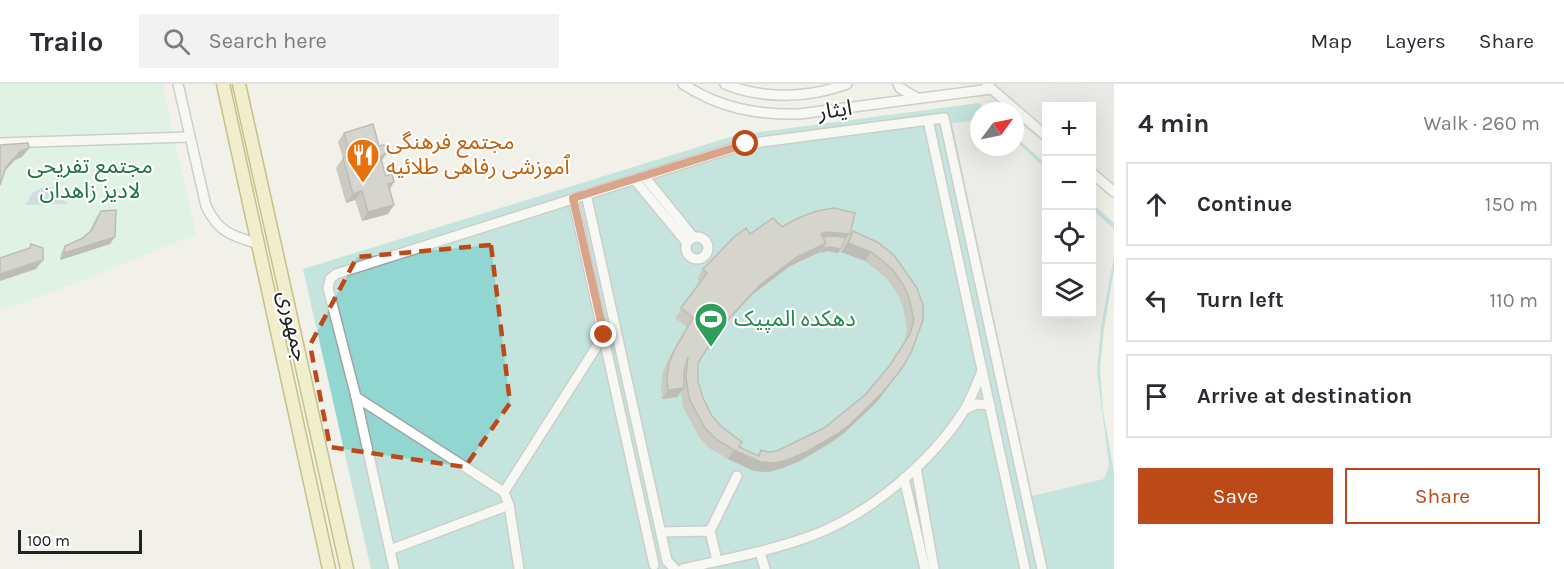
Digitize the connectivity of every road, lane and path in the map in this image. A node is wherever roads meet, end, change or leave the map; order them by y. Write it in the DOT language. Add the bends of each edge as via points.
graph roads {
  1 [pos="178,84"];
  2 [pos="223,84"];
  3 [pos="239,84"];
  4 [pos="683,84"];
  5 [pos="725,84"];
  6 [pos="848,84"];
  7 [pos="898,84"];
  8 [pos="988,86"];
  9 [pos="918,98"];
  10 [pos="928,120"];
  11 [pos="1042,132"];
  12 [pos="189,137"];
  13 [pos="0,143"];
  14 [pos="644,176"];
  15 [pos="1096,176"];
  16 [pos="634,179"];
  17 [pos="1114,192"];
  18 [pos="586,194"];
  19 [pos="573,198"];
  20 [pos="259,244"];
  21 [pos="604,335"];
  22 [pos="982,371"];
  23 [pos="356,397"];
  24 [pos="990,405"];
  25 [pos="965,409"];
  26 [pos="916,468"];
  27 [pos="737,476"];
  28 [pos="904,478"];
  29 [pos="504,492"];
  30 [pos="509,505"];
  31 [pos="710,531"];
  32 [pos="661,532"];
  33 [pos="390,550"];
  34 [pos="760,552"];
  35 [pos="667,561"];
  36 [pos="717,561"];
  37 [pos="653,567"];
  38 [pos="329,569"];
  39 [pos="347,569"];
  40 [pos="394,569"];
  41 [pos="519,569"];
  42 [pos="675,569"];
  43 [pos="683,569"];
  44 [pos="765,569"];
  45 [pos="924,569"];
  46 [pos="934,569"];
  47 [pos="1025,569"];
  48 [pos="1042,569"];
  1 -- 12 [label="street"];
  2 -- 20 [label="main road, جمهوری"];
  3 -- 39 [label="main road, جمهوری"];
  4 -- 9 [label="street, ایثار" via="722,104 777,115"];
  5 -- 6 [label="street, ایثار" via="761,94 793,96"];
  7 -- 9 [label="street"];
  8 -- 9 [label="street, ایثار"];
  8 -- 11 [label="street"];
  10 -- 14 [label="street" via="746,144"];
  10 -- 22 [label="street"];
  10 -- 48 [label="street" via="944,118"];
  12 -- 13 [label="street"];
  12 -- 20 [label="street" via="213,220 228,234"];
  14 -- 16 [label="street"];
  14 -- 16 [label="street" via="690,241"];
  15 -- 17 [label="street"];
  16 -- 18 [label="street"];
  18 -- 19 [label="street"];
  18 -- 32 [label="street"];
  19 -- 21 [label="street"];
  19 -- 23 [label="street" via="330,279 328,288"];
  20 -- 38 [label="main road, جمهوری"];
  21 -- 29 [label="street"];
  21 -- 37 [label="street"];
  22 -- 24 [label="street"];
  22 -- 25 [label="street"];
  23 -- 29 [label="street"];
  23 -- 33 [label="street"];
  24 -- 25 [label="street" via="977,404"];
  24 -- 47 [label="street"];
  25 -- 26 [label="street"];
  26 -- 28 [label="street"];
  26 -- 46 [label="street"];
  27 -- 31 [label="street"];
  28 -- 34 [label="street" via="848,519"];
  28 -- 45 [label="street"];
  29 -- 30 [label="street"];
  30 -- 33 [label="street"];
  30 -- 41 [label="street"];
  31 -- 32 [label="street"];
  31 -- 36 [label="street"];
  32 -- 35 [label="street"];
  33 -- 40 [label="street"];
  34 -- 36 [label="street"];
  34 -- 44 [label="street"];
  35 -- 37 [label="street" via="659,561"];
  35 -- 42 [label="street"];
  36 -- 43 [label="street"];
}
